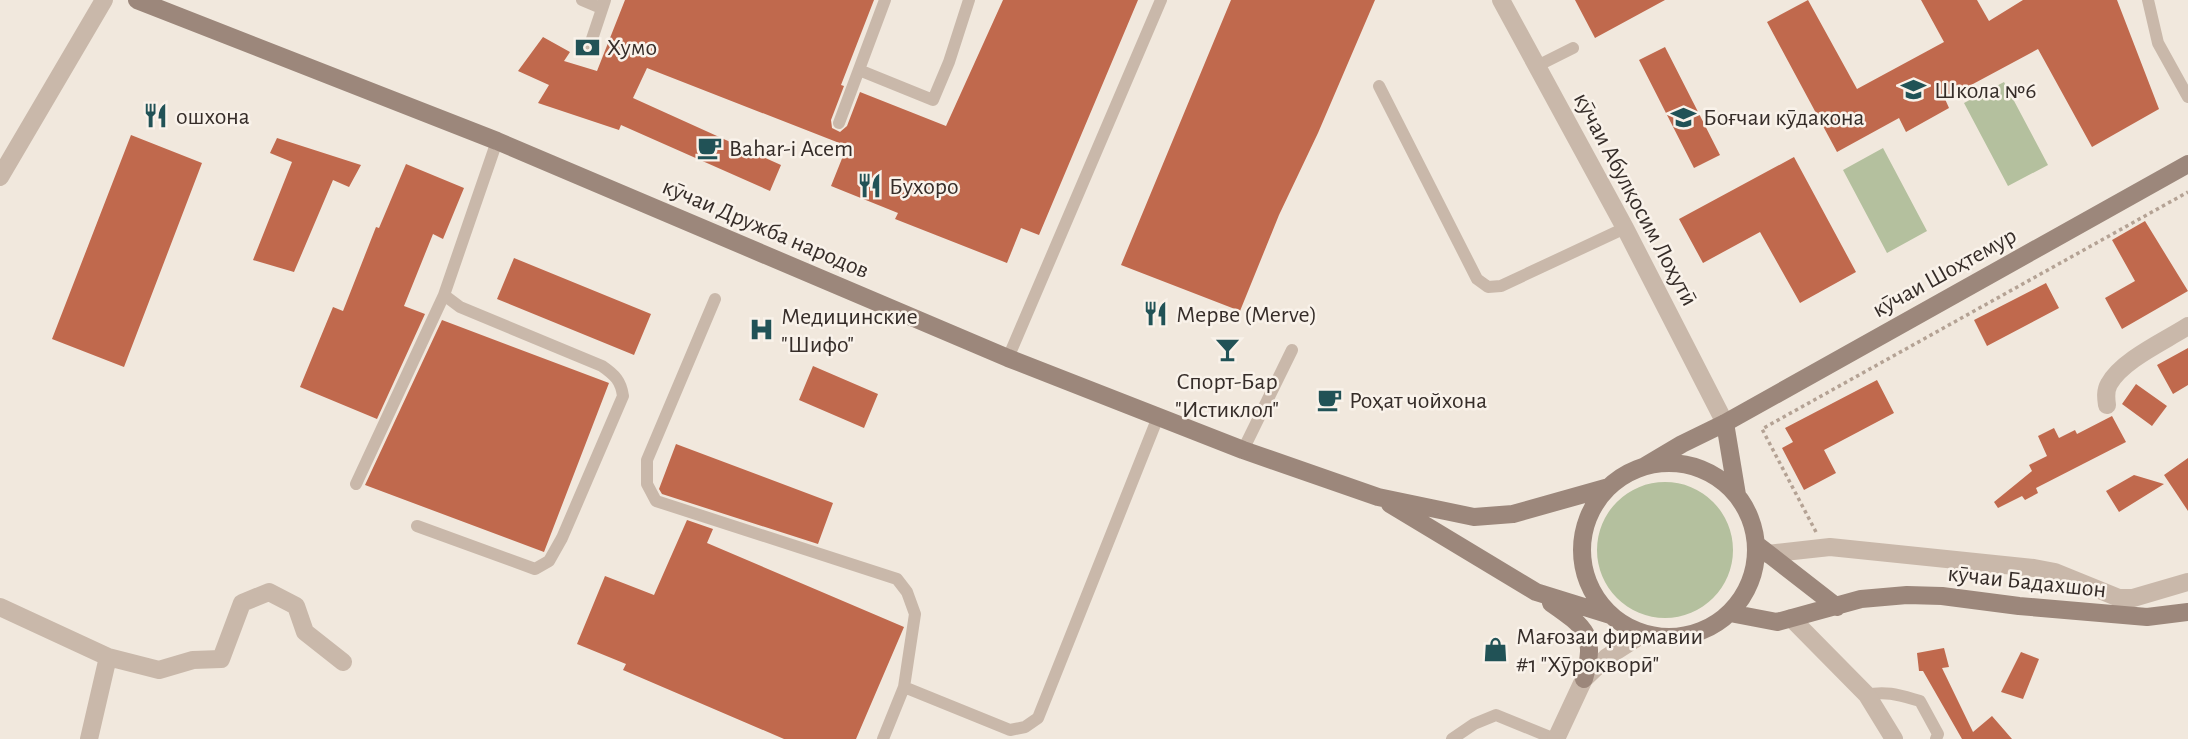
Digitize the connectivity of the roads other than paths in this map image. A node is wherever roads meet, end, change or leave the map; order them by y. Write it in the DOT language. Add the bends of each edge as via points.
graph roads {
  1 [pos="104,0"];
  2 [pos="137,0"];
  3 [pos="582,0"];
  4 [pos="885,0"];
  5 [pos="969,0"];
  6 [pos="1161,0"];
  7 [pos="1501,0"];
  8 [pos="2148,0"];
  9 [pos="603,4"];
  10 [pos="589,48"];
  11 [pos="1573,48"];
  12 [pos="1537,66"];
  13 [pos="859,70"];
  14 [pos="1379,86"];
  15 [pos="2188,97"];
  16 [pos="839,123"];
  17 [pos="497,141"];
  18 [pos="2188,164"];
  19 [pos="0,177"];
  20 [pos="1625,228"];
  21 [pos="444,295"];
  22 [pos="715,299"];
  23 [pos="2188,326"];
  24 [pos="1292,350"];
  25 [pos="1008,358"];
  26 [pos="2107,405"];
  27 [pos="1157,417"];
  28 [pos="1725,423"];
  29 [pos="1243,450"];
  30 [pos="1645,466"];
  31 [pos="356,484"];
  32 [pos="1609,487"];
  33 [pos="1737,495"];
  34 [pos="1378,497"];
  35 [pos="417,526"];
  36 [pos="1762,549"];
  37 [pos="2188,582"];
  38 [pos="1536,592"];
  39 [pos="0,607"];
  40 [pos="1837,607"];
  41 [pos="2188,612"];
  42 [pos="1730,613"];
  43 [pos="1610,615"];
  44 [pos="1791,618"];
  45 [pos="1643,634"];
  46 [pos="108,657"];
  47 [pos="343,662"];
  48 [pos="1584,679"];
  49 [pos="904,687"];
  50 [pos="1867,695"];
  51 [pos="89,739"];
  52 [pos="883,739"];
  53 [pos="1452,739"];
  54 [pos="1556,739"];
  55 [pos="1894,739"];
  56 [pos="1936,739"];
  1 -- 19 [label="street"];
  2 -- 17 [label="main road, кӯчаи Дружба народов"];
  3 -- 9 [label="lane"];
  4 -- 13 [label="lane"];
  5 -- 13 [label="lane" via="933,100"];
  6 -- 25 [label="lane"];
  7 -- 12 [label="street, кӯчаи Абулқосим Лоҳутӣ"];
  8 -- 15 [label="lane" via="2158,43"];
  9 -- 10 [label="lane"];
  11 -- 12 [label="lane"];
  12 -- 20 [label="street, кӯчаи Абулқосим Лоҳутӣ"];
  13 -- 16 [label="lane"];
  14 -- 20 [label="lane" via="1477,279 1488,287 1501,286"];
  17 -- 21 [label="lane"];
  17 -- 25 [label="main road, кӯчаи Дружба народов"];
  18 -- 28 [label="main road, кӯчаи Шоҳтемур"];
  20 -- 28 [label="street, кӯчаи Абулқосим Лоҳутӣ"];
  21 -- 31 [label="lane"];
  21 -- 35 [label="lane" via="460,307 602,366 615,375 624,396 549,561 535,569"];
  22 -- 49 [label="lane" via="648,460 647,484 656,501 897,579 915,614"];
  23 -- 26 [label="street" via="2125,366 2109,384"];
  24 -- 29 [label="lane"];
  25 -- 27 [label="main road, кӯчаи Дружба народов"];
  27 -- 29 [label="main road, кӯчаи Дружба народов"];
  27 -- 49 [label="lane" via="1038,718 1010,730"];
  28 -- 30 [label="main road, кӯчаи Шоҳтемур"];
  28 -- 33 [label="main road"];
  29 -- 34 [label="main road, кӯчаи Дружба народов"];
  30 -- 32 [label="main road"];
  30 -- 33 [label="main road" via="1695,467 1718,478"];
  32 -- 34 [label="main road" via="1513,514 1474,517"];
  32 -- 43 [label="main road" via="1588,516 1581,551 1589,586"];
  33 -- 36 [label="main road"];
  34 -- 38 [label="main road"];
  36 -- 37 [label="street" via="1830,547 2034,568 2119,598"];
  36 -- 40 [label="main road"];
  36 -- 42 [label="main road" via="1751,581"];
  38 -- 43 [label="main road"];
  38 -- 48 [label="main road" via="1577,621 1588,638 1591,653"];
  39 -- 46 [label="street"];
  40 -- 41 [label="main road, кӯчаи Бадахшон" via="1861,599 1907,595 2147,617"];
  40 -- 44 [label="main road"];
  42 -- 44 [label="main road" via="1777,622"];
  42 -- 45 [label="main road" via="1689,635"];
  43 -- 45 [label="main road"];
  44 -- 50 [label="street"];
  45 -- 48 [label="street" via="1607,657"];
  46 -- 47 [label="street" via="159,670 192,660 221,659 242,603 269,592 296,606 305,632"];
  46 -- 51 [label="street"];
  48 -- 54 [label="street"];
  49 -- 52 [label="lane"];
  50 -- 55 [label="street"];
  50 -- 56 [label="lane" via="1877,692 1920,701"];
  53 -- 54 [label="lane" via="1496,715"];
}
